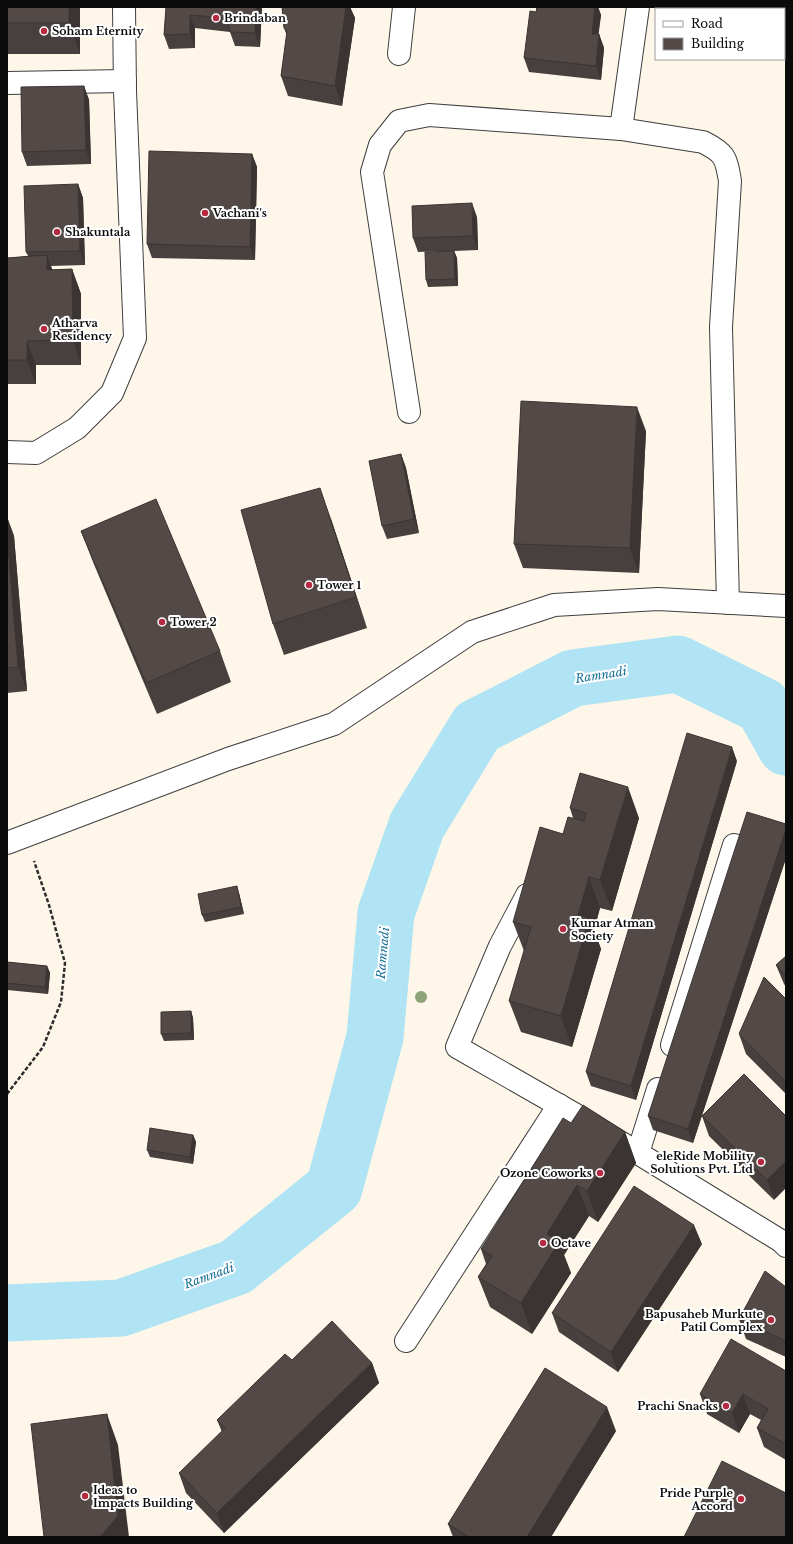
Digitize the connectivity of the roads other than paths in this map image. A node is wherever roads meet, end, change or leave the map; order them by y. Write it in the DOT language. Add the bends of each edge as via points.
graph roads {
  1 [pos="124,7"];
  2 [pos="404,7"];
  3 [pos="638,7"];
  4 [pos="399,54"];
  5 [pos="7,83"];
  6 [pos="125,86"];
  7 [pos="621,129"];
  8 [pos="409,412"];
  9 [pos="7,452"];
  10 [pos="728,602"];
  11 [pos="786,606"];
  12 [pos="16,840"];
  13 [pos="734,846"];
  14 [pos="536,879"];
  15 [pos="568,1110"];
  16 [pos="638,1153"];
  17 [pos="786,1246"];
  18 [pos="406,1342"];
  1 -- 6 [label="street"];
  2 -- 4 [label="street"];
  3 -- 7 [label="street"];
  5 -- 6 [label="street"];
  6 -- 9 [label="street" via="135,338 112,393 77,428 36,453"];
  7 -- 8 [label="street" via="429,115 399,121 380,145 372,172"];
  7 -- 10 [label="street" via="703,142 723,154 727,167 730,181 721,327"];
  10 -- 11 [label="street"];
  10 -- 12 [label="street" via="658,599 554,605 479,629 334,724 228,759"];
  13 -- 16 [label="street"];
  14 -- 15 [label="street" via="500,946 457,1047"];
  15 -- 16 [label="street"];
  15 -- 18 [label="street"];
  16 -- 17 [label="street"];
}
